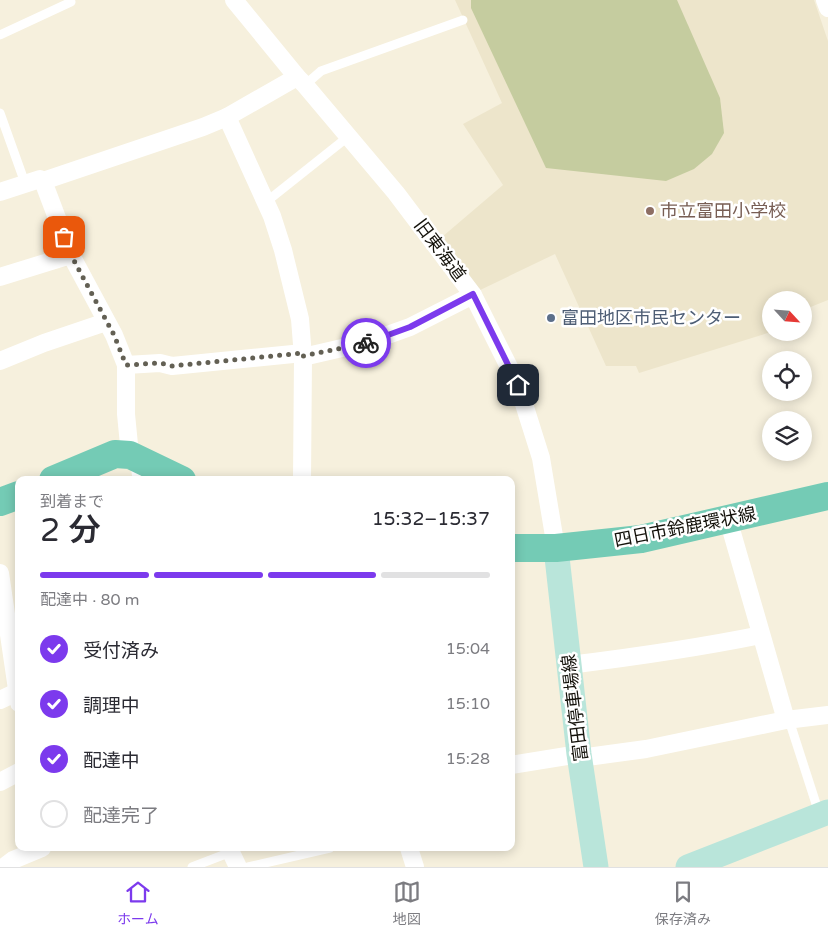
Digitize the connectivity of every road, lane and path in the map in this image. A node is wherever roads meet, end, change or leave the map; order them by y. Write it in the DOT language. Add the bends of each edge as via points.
graph roads {
  1 [pos="70,0"];
  2 [pos="234,0"];
  3 [pos="825,0"];
  4 [pos="828,8"];
  5 [pos="463,20"];
  6 [pos="0,35"];
  7 [pos="301,81"];
  8 [pos="0,113"];
  9 [pos="227,117"];
  10 [pos="349,136"];
  11 [pos="43,181"];
  12 [pos="25,184"];
  13 [pos="0,192"];
  14 [pos="266,202"];
  15 [pos="71,255"];
  16 [pos="0,277"];
  17 [pos="473,294"];
  18 [pos="106,322"];
  19 [pos="303,355"];
  20 [pos="0,361"];
  21 [pos="126,365"];
  22 [pos="134,464"];
  23 [pos="63,476"];
  24 [pos="170,476"];
  25 [pos="302,476"];
  26 [pos="15,496"];
  27 [pos="828,496"];
  28 [pos="0,502"];
  29 [pos="728,519"];
  30 [pos="515,548"];
  31 [pos="556,548"];
  32 [pos="0,573"];
  33 [pos="2,604"];
  34 [pos="761,635"];
  35 [pos="569,665"];
  36 [pos="15,680"];
  37 [pos="15,698"];
  38 [pos="0,700"];
  39 [pos="828,715"];
  40 [pos="787,720"];
  41 [pos="580,756"];
  42 [pos="515,764"];
  43 [pos="15,774"];
  44 [pos="0,782"];
  45 [pos="824,814"];
  46 [pos="37,851"];
  47 [pos="317,851"];
  48 [pos="410,851"];
  49 [pos="232,856"];
  50 [pos="13,865"];
  51 [pos="192,867"];
  52 [pos="248,867"];
  53 [pos="415,867"];
  54 [pos="596,867"];
  55 [pos="688,867"];
  1 -- 6 [label="lane"];
  2 -- 7 [label="street, 旧東海道"];
  3 -- 4 [label="street"];
  5 -- 7 [label="lane"];
  7 -- 9 [label="street"];
  7 -- 10 [label="street, 旧東海道"];
  8 -- 12 [label="lane"];
  9 -- 11 [label="street"];
  9 -- 14 [label="street"];
  10 -- 14 [label="lane"];
  10 -- 17 [label="street, 旧東海道"];
  11 -- 12 [label="street" via="40,178"];
  11 -- 15 [label="street"];
  12 -- 13 [label="street"];
  14 -- 19 [label="street" via="293,289"];
  15 -- 16 [label="street"];
  15 -- 18 [label="street"];
  17 -- 19 [label="street" via="410,327 368,342"];
  17 -- 31 [label="street, 旧東海道" via="518,385 541,458"];
  18 -- 20 [label="street"];
  18 -- 21 [label="street"];
  19 -- 21 [label="street" via="172,366 160,363"];
  19 -- 25 [label="street"];
  21 -- 22 [label="street" via="126,414"];
  22 -- 23 [label="main road" via="115,454"];
  22 -- 24 [label="main road"];
  26 -- 28 [label="main road"];
  27 -- 29 [label="main road, 四日市鈴鹿環状線"];
  29 -- 31 [label="main road, 四日市鈴鹿環状線" via="641,539"];
  29 -- 34 [label="street"];
  30 -- 31 [label="main road, 四日市鈴鹿環状線"];
  31 -- 35 [label="main road, 富田停車場線"];
  32 -- 33 [label="street"];
  33 -- 36 [label="street"];
  34 -- 35 [label="street" via="643,656"];
  34 -- 40 [label="street"];
  35 -- 41 [label="main road, 富田停車場線"];
  37 -- 38 [label="street"];
  39 -- 40 [label="street"];
  40 -- 41 [label="street" via="646,749"];
  40 -- 45 [label="lane"];
  41 -- 42 [label="street"];
  41 -- 54 [label="main road, 富田停車場線"];
  43 -- 44 [label="street"];
  45 -- 55 [label="main road"];
  46 -- 50 [label="street"];
  47 -- 52 [label="lane"];
  48 -- 53 [label="street"];
  49 -- 51 [label="lane"];
}
